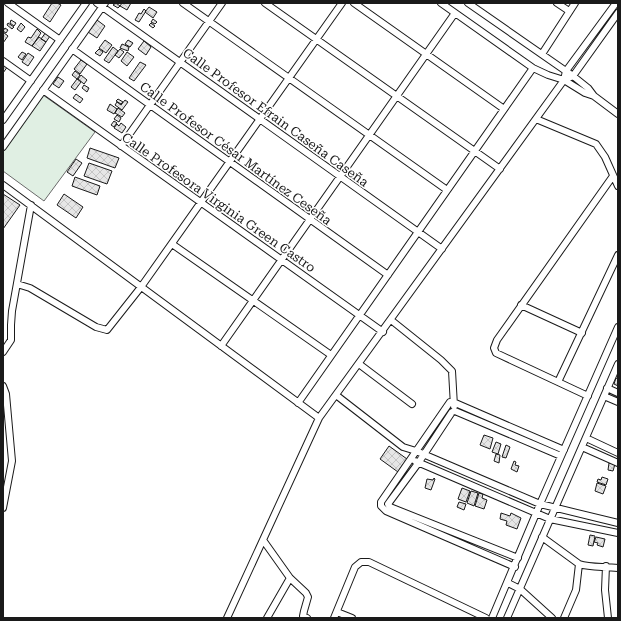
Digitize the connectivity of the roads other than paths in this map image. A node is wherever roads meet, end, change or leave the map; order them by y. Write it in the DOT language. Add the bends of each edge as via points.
graph roads {
  1 [pos="8,3"];
  2 [pos="86,3"];
  3 [pos="183,3"];
  4 [pos="222,3"];
  5 [pos="265,3"];
  6 [pos="342,3"];
  7 [pos="354,3"];
  8 [pos="441,3"];
  9 [pos="468,3"];
  10 [pos="557,3"];
  11 [pos="575,3"];
  12 [pos="616,3"];
  13 [pos="101,4"];
  14 [pos="569,11"];
  15 [pos="455,13"];
  16 [pos="618,13"];
  17 [pos="209,22"];
  18 [pos="316,39"];
  19 [pos="60,40"];
  20 [pos="72,49"];
  21 [pos="426,54"];
  22 [pos="542,54"];
  23 [pos="3,61"];
  24 [pos="180,62"];
  25 [pos="533,68"];
  26 [pos="566,71"];
  27 [pos="573,76"];
  28 [pos="289,78"];
  29 [pos="564,80"];
  30 [pos="31,81"];
  31 [pos="43,90"];
  32 [pos="397,96"];
  33 [pos="594,96"];
  34 [pos="150,105"];
  35 [pos="504,109"];
  36 [pos="618,114"];
  37 [pos="260,119"];
  38 [pos="536,119"];
  39 [pos="3,120"];
  40 [pos="369,135"];
  41 [pos="121,146"];
  42 [pos="3,147"];
  43 [pos="474,151"];
  44 [pos="230,162"];
  45 [pos="500,169"];
  46 [pos="614,176"];
  47 [pos="340,177"];
  48 [pos="3,184"];
  49 [pos="618,186"];
  50 [pos="447,190"];
  51 [pos="201,202"];
  52 [pos="31,205"];
  53 [pos="310,220"];
  54 [pos="418,232"];
  55 [pos="172,244"];
  56 [pos="442,249"];
  57 [pos="618,255"];
  58 [pos="282,260"];
  59 [pos="388,275"];
  60 [pos="17,284"];
  61 [pos="141,287"];
  62 [pos="253,301"];
  63 [pos="522,305"];
  64 [pos="359,315"];
  65 [pos="391,320"];
  66 [pos="618,327"];
  67 [pos="382,332"];
  68 [pos="582,333"];
  69 [pos="222,346"];
  70 [pos="3,352"];
  71 [pos="332,355"];
  72 [pos="359,364"];
  73 [pos="618,364"];
  74 [pos="558,382"];
  75 [pos="3,386"];
  76 [pos="607,388"];
  77 [pos="618,393"];
  78 [pos="336,395"];
  79 [pos="588,396"];
  80 [pos="604,396"];
  81 [pos="453,402"];
  82 [pos="618,402"];
  83 [pos="298,403"];
  84 [pos="412,404"];
  85 [pos="455,411"];
  86 [pos="319,418"];
  87 [pos="586,438"];
  88 [pos="582,447"];
  89 [pos="564,450"];
  90 [pos="416,451"];
  91 [pos="618,453"];
  92 [pos="423,455"];
  93 [pos="561,456"];
  94 [pos="411,458"];
  95 [pos="419,462"];
  96 [pos="618,463"];
  97 [pos="540,504"];
  98 [pos="3,508"];
  99 [pos="555,508"];
  100 [pos="537,514"];
  101 [pos="550,519"];
  102 [pos="618,522"];
  103 [pos="618,533"];
  104 [pos="542,537"];
  105 [pos="263,540"];
  106 [pos="518,558"];
  107 [pos="579,564"];
  108 [pos="606,566"];
  109 [pos="515,567"];
  110 [pos="618,568"];
  111 [pos="290,578"];
  112 [pos="508,583"];
  113 [pos="520,588"];
  114 [pos="337,612"];
  115 [pos="227,618"];
  116 [pos="266,618"];
  117 [pos="307,618"];
  118 [pos="334,618"];
  119 [pos="352,618"];
  120 [pos="486,618"];
  121 [pos="492,618"];
  122 [pos="507,618"];
  123 [pos="552,618"];
  124 [pos="564,618"];
  125 [pos="608,618"];
  1 -- 19 [label="street"];
  2 -- 19 [label="street"];
  3 -- 17 [label="street"];
  4 -- 17 [label="street"];
  5 -- 18 [label="street"];
  6 -- 18 [label="street"];
  7 -- 21 [label="street"];
  8 -- 15 [label="street"];
  9 -- 22 [label="street"];
  10 -- 14 [label="street"];
  11 -- 14 [label="street"];
  12 -- 26 [label="street"];
  13 -- 20 [label="street"];
  13 -- 24 [label="street, Calle Profesor Efrain Caseña Caseña"];
  14 -- 22 [label="street"];
  15 -- 21 [label="street"];
  15 -- 25 [label="street"];
  16 -- 27 [label="street"];
  17 -- 24 [label="street"];
  17 -- 28 [label="street"];
  18 -- 28 [label="street"];
  18 -- 32 [label="street"];
  19 -- 30 [label="street"];
  20 -- 31 [label="street"];
  20 -- 34 [label="street, Calle Profesor César Martínez Ceseña"];
  21 -- 32 [label="street"];
  21 -- 35 [label="street"];
  22 -- 26 [label="street"];
  23 -- 30 [label="street"];
  24 -- 34 [label="street"];
  24 -- 37 [label="street, Calle Profesor Efrain Caseña Caseña"];
  25 -- 29 [label="street"];
  25 -- 35 [label="street"];
  26 -- 27 [label="street"];
  26 -- 29 [label="street"];
  27 -- 29 [label="street"];
  27 -- 33 [label="street"];
  28 -- 37 [label="street"];
  28 -- 40 [label="street"];
  29 -- 33 [label="street"];
  29 -- 38 [label="street"];
  30 -- 39 [label="street"];
  31 -- 41 [label="street, Calle Profesora Virginia Green Castro"];
  31 -- 42 [label="street"];
  32 -- 40 [label="street"];
  32 -- 43 [label="street"];
  33 -- 36 [label="street"];
  34 -- 41 [label="street"];
  34 -- 44 [label="street, Calle Profesor César Martínez Ceseña"];
  35 -- 43 [label="street"];
  37 -- 44 [label="street"];
  37 -- 47 [label="street, Calle Profesor Efrain Caseña Caseña"];
  38 -- 45 [label="street"];
  38 -- 46 [label="street" via="596,144"];
  40 -- 47 [label="street"];
  40 -- 50 [label="street"];
  41 -- 51 [label="street, Calle Profesora Virginia Green Castro"];
  43 -- 45 [label="street"];
  43 -- 50 [label="street"];
  44 -- 51 [label="street"];
  44 -- 53 [label="street, Calle Profesor César Martínez Ceseña"];
  45 -- 56 [label="street"];
  46 -- 49 [label="street"];
  46 -- 63 [label="street"];
  47 -- 53 [label="street"];
  47 -- 54 [label="street, Calle Profesor Efrain Caseña Caseña"];
  48 -- 52 [label="street"];
  50 -- 54 [label="street"];
  51 -- 55 [label="street"];
  51 -- 58 [label="street, Calle Profesora Virginia Green Castro"];
  52 -- 60 [label="street"];
  52 -- 61 [label="street"];
  53 -- 58 [label="street"];
  53 -- 59 [label="street, Calle Profesor César Martínez Ceseña"];
  54 -- 56 [label="street, Calle Profesor Efrain Caseña Caseña"];
  54 -- 59 [label="street"];
  55 -- 61 [label="street"];
  55 -- 62 [label="street"];
  56 -- 65 [label="street"];
  57 -- 68 [label="street"];
  58 -- 62 [label="street"];
  58 -- 64 [label="street, Calle Profesora Virginia Green Castro"];
  59 -- 64 [label="street"];
  60 -- 61 [label="street" via="30,288 101,330 107,330"];
  60 -- 70 [label="street" via="11,325 12,340"];
  61 -- 69 [label="street"];
  62 -- 69 [label="street"];
  62 -- 71 [label="street"];
  63 -- 68 [label="street"];
  63 -- 74 [label="street" via="497,340 494,348 496,353"];
  64 -- 67 [label="street, Calle Profesora Virginia Green Castro"];
  64 -- 71 [label="street"];
  65 -- 67 [label="street"];
  65 -- 81 [label="street" via="452,371"];
  66 -- 79 [label="street"];
  67 -- 72 [label="street"];
  68 -- 74 [label="street"];
  69 -- 83 [label="street"];
  71 -- 83 [label="street"];
  72 -- 78 [label="street"];
  72 -- 84 [label="street"];
  73 -- 76 [label="street"];
  74 -- 79 [label="street"];
  75 -- 98 [label="street" via="6,394 12,461"];
  76 -- 77 [label="street"];
  76 -- 80 [label="street"];
  78 -- 86 [label="street"];
  78 -- 90 [label="street" via="404,447"];
  79 -- 89 [label="street"];
  80 -- 82 [label="street"];
  80 -- 87 [label="street"];
  81 -- 85 [label="street"];
  81 -- 89 [label="street"];
  81 -- 90 [label="street" via="447,404"];
  83 -- 86 [label="street"];
  85 -- 92 [label="street" via="449,415"];
  85 -- 93 [label="street"];
  86 -- 105 [label="street"];
  87 -- 88 [label="street"];
  87 -- 91 [label="street"];
  88 -- 96 [label="street"];
  88 -- 99 [label="street"];
  89 -- 93 [label="street"];
  90 -- 92 [label="street"];
  90 -- 94 [label="street"];
  92 -- 95 [label="street"];
  92 -- 97 [label="street"];
  93 -- 97 [label="street"];
  94 -- 95 [label="street"];
  94 -- 109 [label="street" via="384,496 381,506 386,511"];
  95 -- 100 [label="street"];
  95 -- 106 [label="street" via="390,499 390,507"];
  97 -- 99 [label="street"];
  97 -- 100 [label="street"];
  99 -- 101 [label="street"];
  99 -- 102 [label="street"];
  100 -- 101 [label="street"];
  100 -- 106 [label="street"];
  101 -- 103 [label="street"];
  101 -- 104 [label="street"];
  104 -- 107 [label="street"];
  104 -- 113 [label="street"];
  105 -- 111 [label="street"];
  105 -- 115 [label="street"];
  106 -- 109 [label="street"];
  107 -- 108 [label="street"];
  107 -- 124 [label="street" via="576,590"];
  108 -- 110 [label="street"];
  108 -- 125 [label="street"];
  109 -- 112 [label="street"];
  111 -- 116 [label="street"];
  111 -- 117 [label="street" via="308,597 304,611"];
  112 -- 113 [label="street"];
  112 -- 121 [label="street"];
  113 -- 122 [label="street"];
  113 -- 123 [label="street"];
  114 -- 118 [label="street"];
  114 -- 119 [label="street"];
  114 -- 120 [label="street" via="355,567 361,562 369,562"];
}
